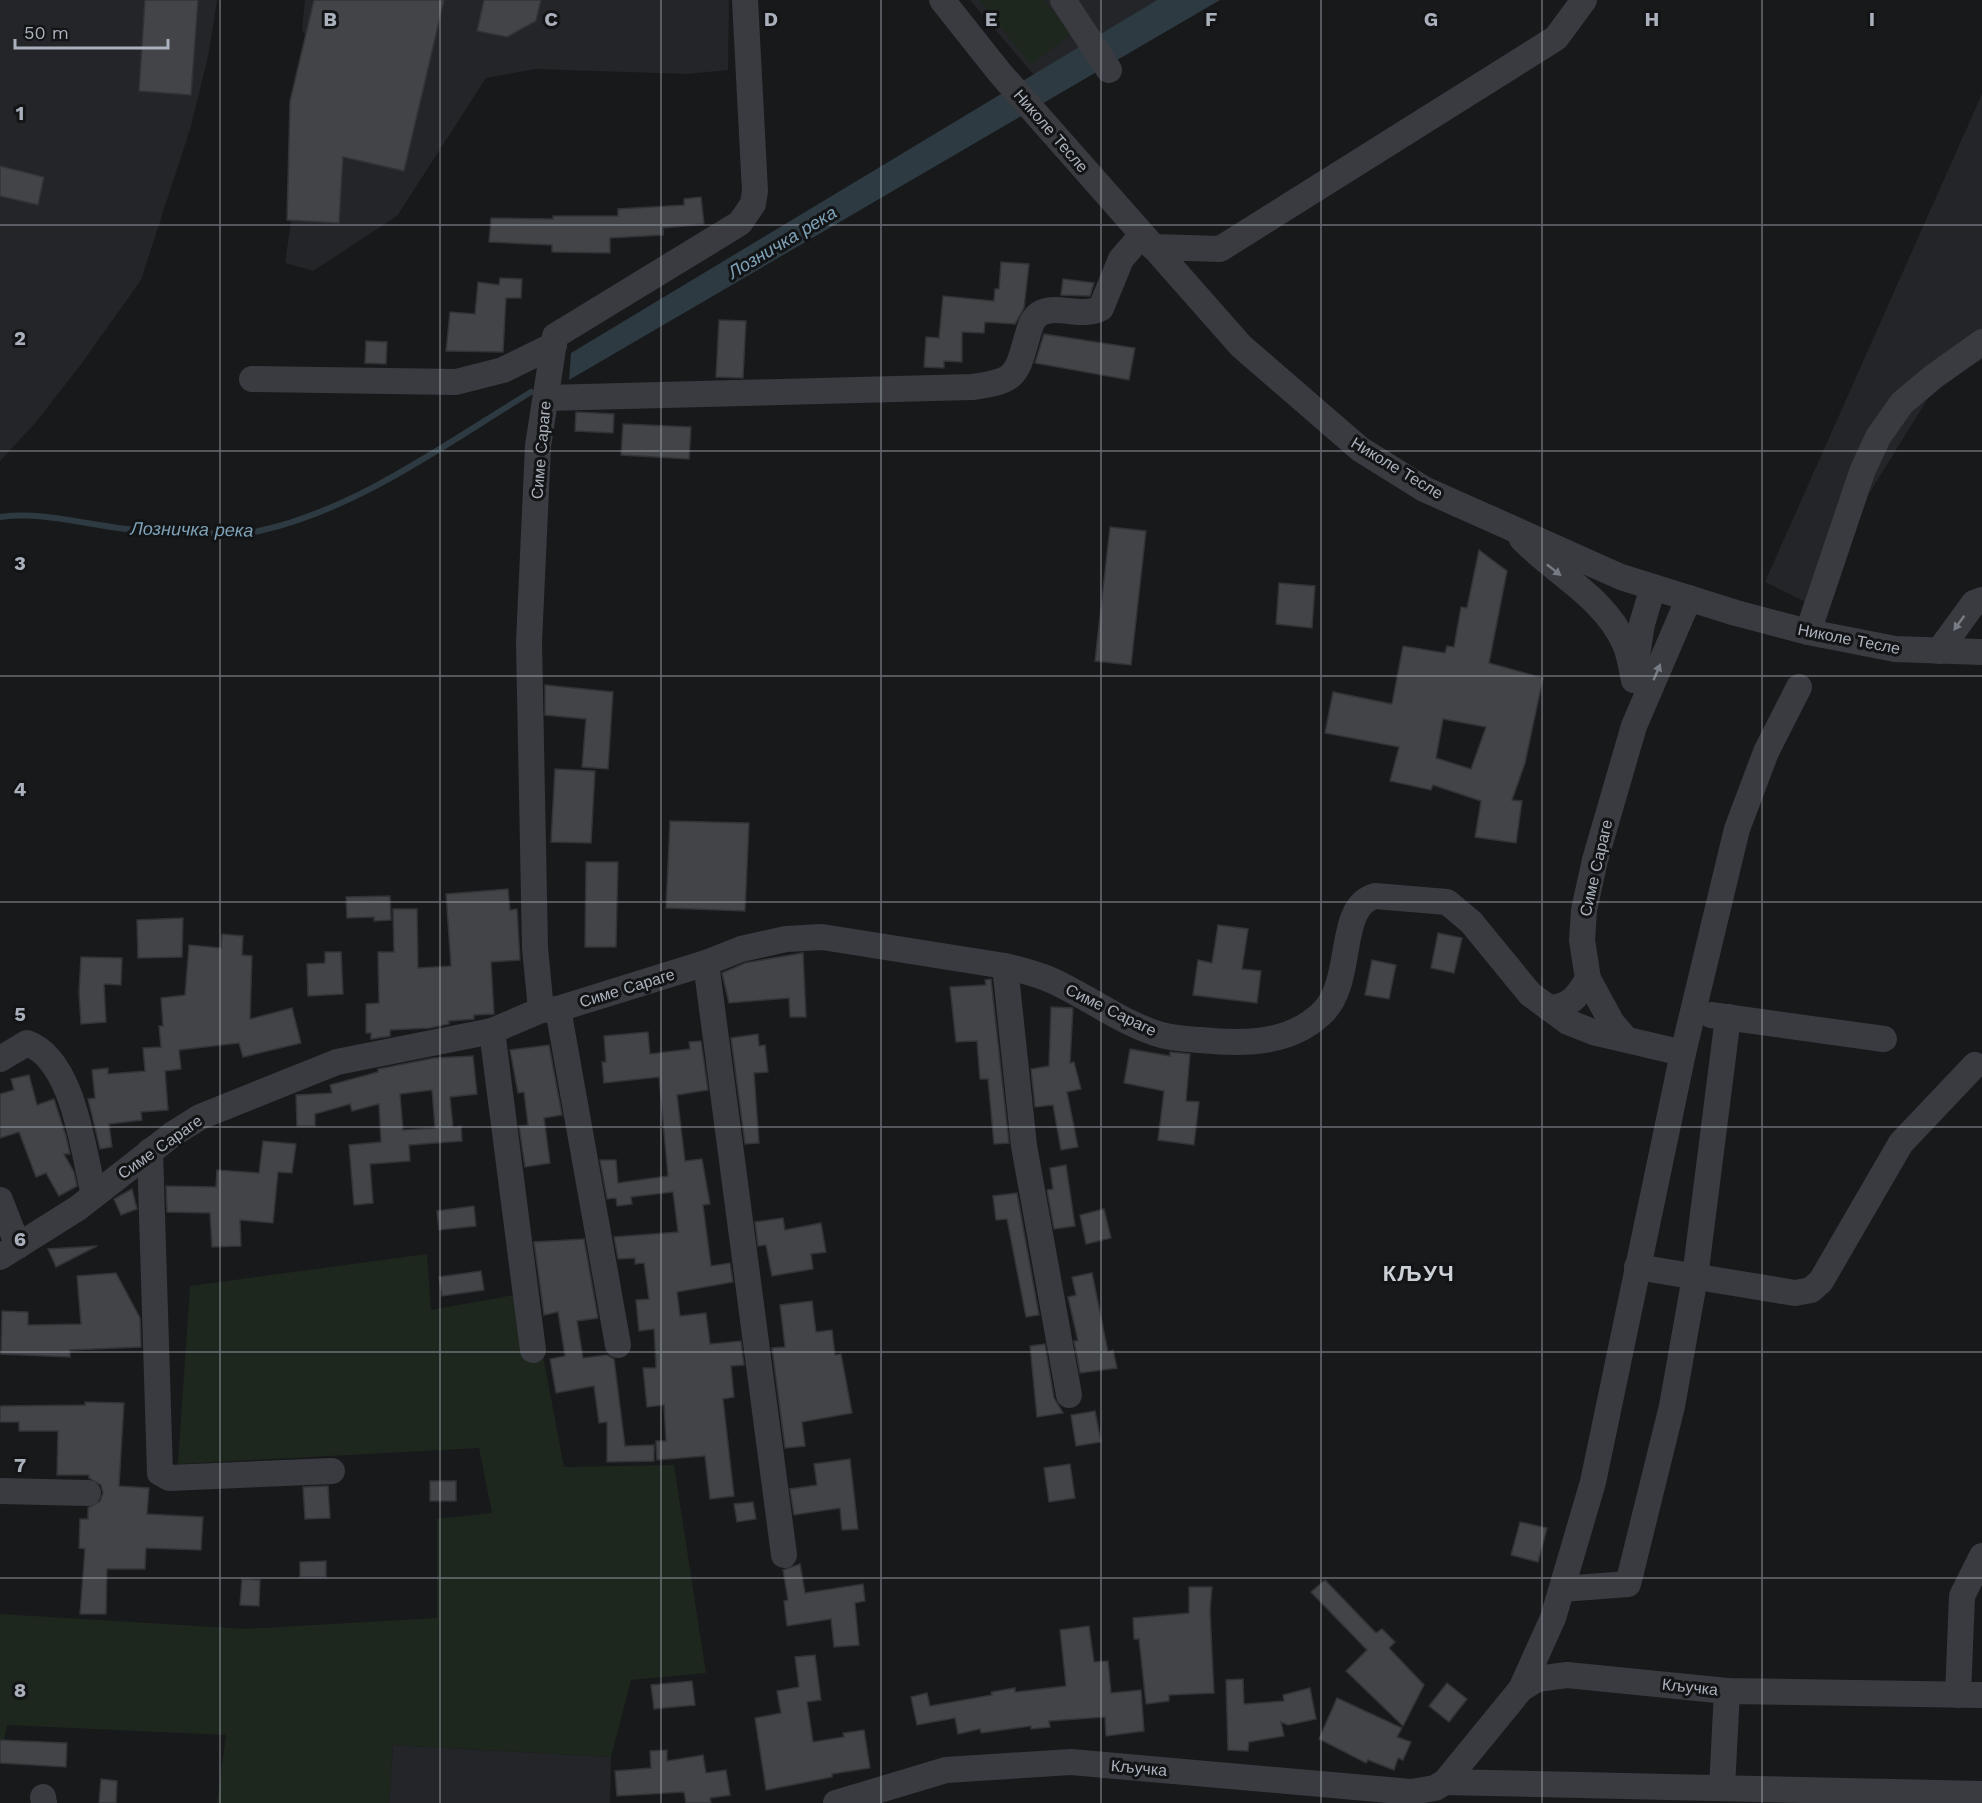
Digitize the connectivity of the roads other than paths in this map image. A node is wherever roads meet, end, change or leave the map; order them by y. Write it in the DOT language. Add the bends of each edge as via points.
graph roads {
  1 [pos="745,0"];
  2 [pos="942,0"];
  3 [pos="1584,0"];
  4 [pos="1068,2"];
  5 [pos="1109,70"];
  6 [pos="1147,241"];
  7 [pos="1982,342"];
  8 [pos="554,345"];
  9 [pos="252,379"];
  10 [pos="546,398"];
  11 [pos="1512,529"];
  12 [pos="1653,586"];
  13 [pos="1689,598"];
  14 [pos="1982,600"];
  15 [pos="1808,632"];
  16 [pos="1939,651"];
  17 [pos="1982,652"];
  18 [pos="1634,680"];
  19 [pos="1799,687"];
  20 [pos="1634,726"];
  21 [pos="706,963"];
  22 [pos="1005,966"];
  23 [pos="1588,979"];
  24 [pos="1549,1008"];
  25 [pos="550,1009"];
  26 [pos="1693,1013"];
  27 [pos="1728,1017"];
  28 [pos="492,1031"];
  29 [pos="1625,1038"];
  30 [pos="1884,1039"];
  31 [pos="1683,1053"];
  32 [pos="0,1059"];
  33 [pos="1975,1065"];
  34 [pos="150,1151"];
  35 [pos="94,1195"];
  36 [pos="0,1200"];
  37 [pos="9,1252"];
  38 [pos="1637,1267"];
  39 [pos="1695,1277"];
  40 [pos="618,1345"];
  41 [pos="533,1350"];
  42 [pos="1069,1395"];
  43 [pos="332,1471"];
  44 [pos="0,1491"];
  45 [pos="88,1493"];
  46 [pos="784,1555"];
  47 [pos="1982,1556"];
  48 [pos="1563,1589"];
  49 [pos="1521,1689"];
  50 [pos="1727,1691"];
  51 [pos="1970,1695"];
  52 [pos="1722,1788"];
  53 [pos="1440,1791"];
  54 [pos="1982,1794"];
  55 [pos="836,1803"];
  1 -- 8 [label="street" via="755,191 747,215 740,224 555,336"];
  2 -- 6 [label="street, Николе Тесле" via="1000,73"];
  3 -- 6 [label="street" via="1556,38 1220,249"];
  4 -- 5 [label="street"];
  6 -- 10 [label="street" via="1122,259 1101,308 1092,313 1039,314 1030,324 1018,370 998,384"];
  6 -- 11 [label="street, Николе Тесле" via="1241,346 1360,449 1424,489"];
  7 -- 15 [label="street" via="1902,403 1878,437 1862,472"];
  8 -- 9 [label="street" via="496,373 456,382"];
  8 -- 10 [label="street, Симе Сараге"];
  10 -- 25 [label="street, Симе Сараге" via="538,446 529,642 535,948"];
  11 -- 12 [label="street, Николе Тесле" via="1621,577"];
  11 -- 18 [label="street, one-way" via="1545,563 1606,614 1626,645"];
  12 -- 13 [label="street, Николе Тесле"];
  12 -- 18 [label="street" via="1636,653"];
  13 -- 15 [label="street, Николе Тесле"];
  20 -- 13 [label="street, one-way"];
  14 -- 16 [label="street, one-way" via="1974,603"];
  15 -- 16 [label="street, Николе Тесле" via="1894,649"];
  16 -- 17 [label="street, Николе Тесле"];
  18 -- 20 [label="street"];
  19 -- 26 [label="street" via="1766,752 1737,829"];
  20 -- 23 [label="street, Симе Сараге" via="1584,910 1582,940"];
  21 -- 22 [label="street, Симе Сараге" via="765,943 822,937"];
  21 -- 25 [label="street, Симе Сараге"];
  21 -- 46 [label="street"];
  22 -- 24 [label="street, Симе Сараге" via="1053,980 1157,1034 1224,1042 1274,1039 1313,1021 1332,1003 1339,990 1353,913 1366,899 1435,899 1457,908 1530,994"];
  22 -- 42 [label="street" via="1024,1146"];
  23 -- 24 [label="street" via="1568,1004"];
  23 -- 29 [label="street, Симе Сараге" via="1612,1023"];
  24 -- 29 [label="street, Симе Сараге" via="1568,1022 1593,1032"];
  25 -- 28 [label="street, Симе Сараге"];
  25 -- 40 [label="street"];
  26 -- 27 [label="street"];
  26 -- 31 [label="street"];
  27 -- 30 [label="street"];
  27 -- 39 [label="street"];
  28 -- 34 [label="street, Симе Сараге" via="337,1062 200,1117"];
  28 -- 41 [label="street"];
  29 -- 31 [label="street, Симе Сараге"];
  31 -- 38 [label="street"];
  32 -- 35 [label="street" via="27,1043 45,1053 64,1080"];
  33 -- 39 [label="street" via="1901,1143 1821,1281 1811,1290 1795,1293"];
  34 -- 35 [label="street, Симе Сараге"];
  34 -- 43 [label="street" via="160,1473 169,1478"];
  35 -- 37 [label="street, Симе Сараге"];
  36 -- 37 [label="street"];
  38 -- 39 [label="street"];
  38 -- 48 [label="street" via="1593,1482"];
  39 -- 48 [label="street" via="1672,1406 1628,1584"];
  44 -- 45 [label="street"];
  47 -- 51 [label="street" via="1962,1596"];
  48 -- 49 [label="street"];
  49 -- 50 [label="street, Кључка" via="1537,1679 1567,1675"];
  49 -- 53 [label="street, Кључка"];
  50 -- 51 [label="street, Кључка"];
  50 -- 52 [label="street"];
  52 -- 53 [label="street, Кључка"];
  52 -- 54 [label="street, Кључка"];
  53 -- 55 [label="street, Кључка" via="1411,1792 1071,1762 946,1770"];
}
